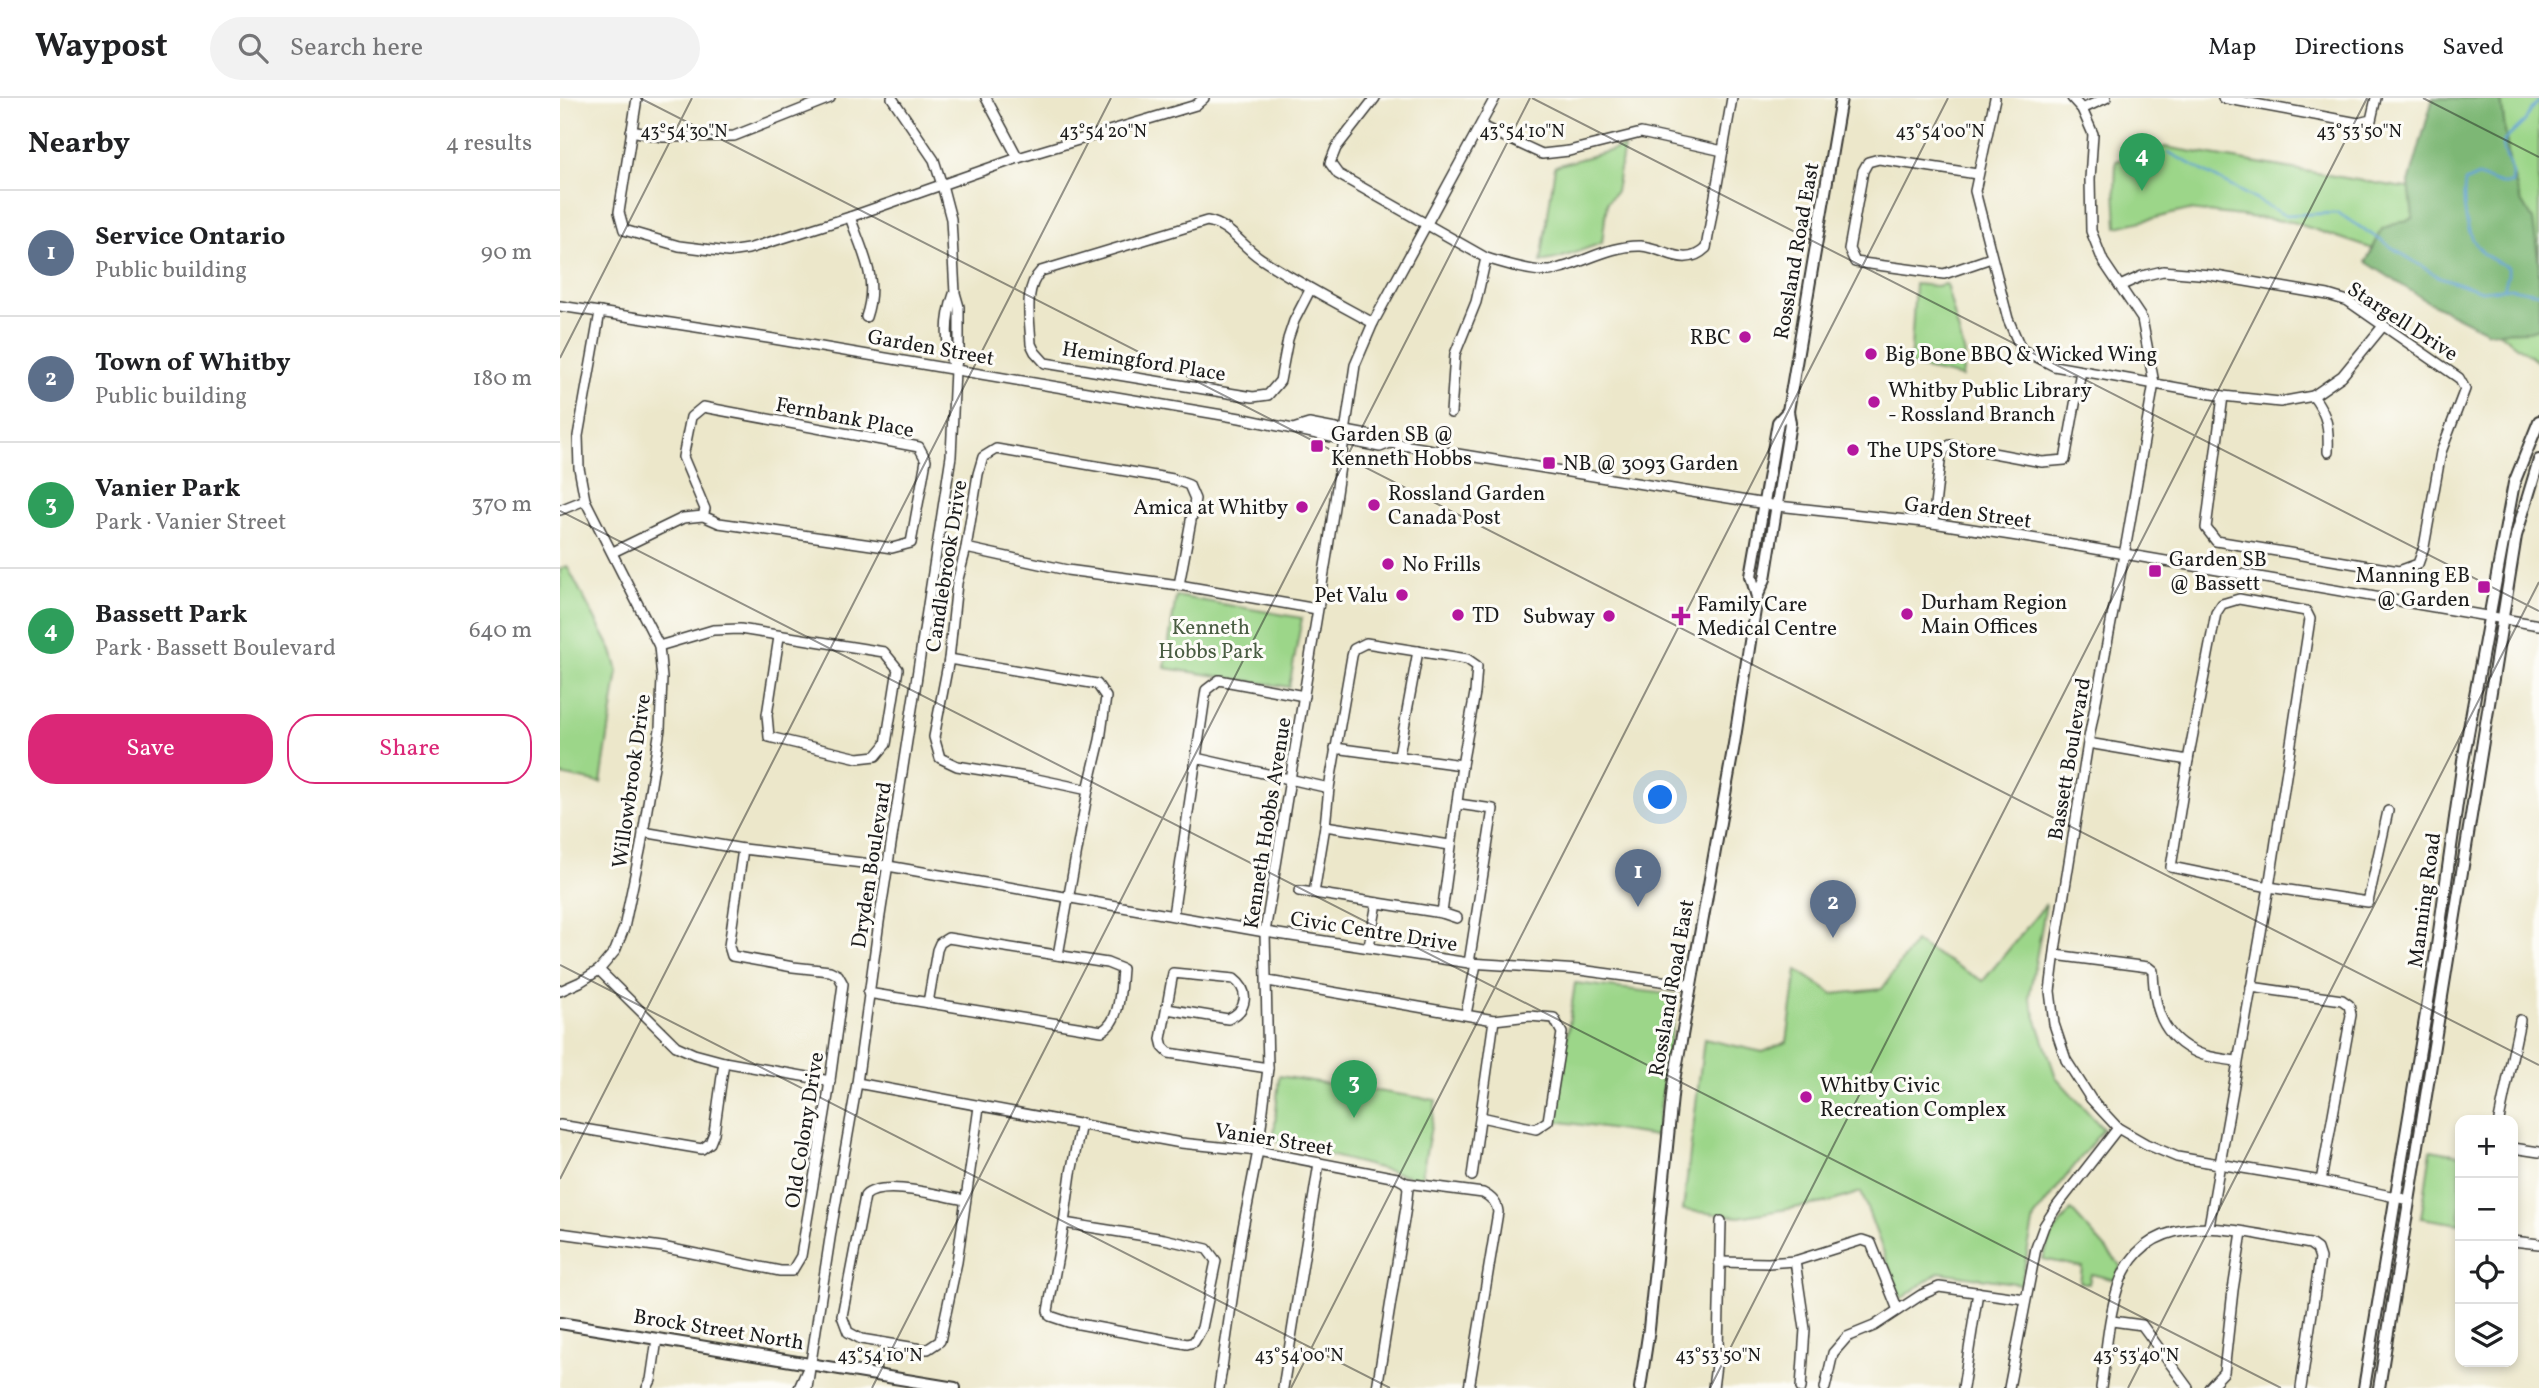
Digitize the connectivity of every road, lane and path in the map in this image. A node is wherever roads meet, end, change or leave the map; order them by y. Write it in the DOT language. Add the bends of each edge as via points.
graph roads {
  1 [pos="637,98"];
  2 [pos="830,98"];
  3 [pos="891,98"];
  4 [pos="986,98"];
  5 [pos="1204,98"];
  6 [pos="1375,98"];
  7 [pos="1495,98"];
  8 [pos="1732,98"];
  9 [pos="1841,98"];
  10 [pos="1995,98"];
  11 [pos="2072,98"];
  12 [pos="2106,98"];
  13 [pos="2224,98"];
  14 [pos="2376,98"];
  15 [pos="2082,109"];
  16 [pos="1481,126"];
  17 [pos="631,131"];
  18 [pos="1723,151"];
  19 [pos="1018,158"];
  20 [pos="1977,174"];
  21 [pos="942,185"];
  22 [pos="850,217"];
  23 [pos="1427,225"];
  24 [pos="1486,258"];
  25 [pos="1991,258"];
  26 [pos="2120,286"];
  27 [pos="1310,289"];
  28 [pos="560,306"];
  29 [pos="600,312"];
  30 [pos="866,317"];
  31 [pos="1373,323"];
  32 [pos="2383,326"];
  33 [pos="955,370"];
  34 [pos="2081,371"];
  35 [pos="2154,383"];
  36 [pos="2223,396"];
  37 [pos="2313,396"];
  38 [pos="1788,411"];
  39 [pos="1451,413"];
  40 [pos="2539,421"];
  41 [pos="1345,435"];
  42 [pos="2328,452"];
  43 [pos="2539,460"];
  44 [pos="585,500"];
  45 [pos="1765,504"];
  46 [pos="1777,506"];
  47 [pos="560,510"];
  48 [pos="703,516"];
  49 [pos="1933,523"];
  50 [pos="966,548"];
  51 [pos="613,552"];
  52 [pos="2125,553"];
  53 [pos="1179,585"];
  54 [pos="1757,597"];
  55 [pos="1317,609"];
  56 [pos="2489,617"];
  57 [pos="2503,620"];
  58 [pos="2539,625"];
  59 [pos="779,637"];
  60 [pos="659,646"];
  61 [pos="1418,651"];
  62 [pos="949,659"];
  63 [pos="1304,696"];
  64 [pos="2088,743"];
  65 [pos="1335,748"];
  66 [pos="1399,755"];
  67 [pos="1196,758"];
  68 [pos="2188,760"];
  69 [pos="1462,765"];
  70 [pos="1291,778"];
  71 [pos="1329,788"];
  72 [pos="1088,790"];
  73 [pos="1458,804"];
  74 [pos="2388,811"];
  75 [pos="1325,826"];
  76 [pos="643,832"];
  77 [pos="1450,845"];
  78 [pos="743,849"];
  79 [pos="888,866"];
  80 [pos="2269,887"];
  81 [pos="1298,891"];
  82 [pos="1314,893"];
  83 [pos="1069,897"];
  84 [pos="1377,903"];
  85 [pos="1442,913"];
  86 [pos="1173,915"];
  87 [pos="1457,918"];
  88 [pos="1265,932"];
  89 [pos="1369,946"];
  90 [pos="1058,955"];
  91 [pos="2054,955"];
  92 [pos="1473,964"];
  93 [pos="599,970"];
  94 [pos="1268,981"];
  95 [pos="1691,985"];
  96 [pos="2252,987"];
  97 [pos="560,991"];
  98 [pos="869,993"];
  99 [pos="928,1003"];
  100 [pos="1167,1009"];
  101 [pos="1466,1014"];
  102 [pos="1494,1020"];
  103 [pos="2520,1020"];
  104 [pos="2236,1061"];
  105 [pos="724,1062"];
  106 [pos="1268,1068"];
  107 [pos="830,1081"];
  108 [pos="857,1083"];
  109 [pos="979,1107"];
  110 [pos="2500,1115"];
  111 [pos="1482,1117"];
  112 [pos="1082,1123"];
  113 [pos="560,1125"];
  114 [pos="2118,1128"];
  115 [pos="2518,1149"];
  116 [pos="1258,1151"];
  117 [pos="2539,1152"];
  118 [pos="1319,1163"];
  119 [pos="2219,1164"];
  120 [pos="1472,1176"];
  121 [pos="2321,1181"];
  122 [pos="1406,1183"];
  123 [pos="2395,1197"];
  124 [pos="965,1200"];
  125 [pos="2409,1200"];
  126 [pos="1721,1222"];
  127 [pos="1065,1223"];
  128 [pos="2208,1226"];
  129 [pos="2242,1232"];
  130 [pos="560,1233"];
  131 [pos="2518,1242"];
  132 [pos="2539,1244"];
  133 [pos="1795,1261"];
  134 [pos="1719,1262"];
  135 [pos="1978,1292"];
  136 [pos="2025,1299"];
  137 [pos="1898,1310"];
  138 [pos="2112,1321"];
  139 [pos="560,1323"];
  140 [pos="657,1339"];
  141 [pos="811,1364"];
  142 [pos="647,1388"];
  143 [pos="799,1388"];
  144 [pos="807,1388"];
  145 [pos="955,1388"];
  146 [pos="1219,1388"];
  147 [pos="1283,1388"];
  148 [pos="1377,1388"];
  149 [pos="1469,1388"];
  150 [pos="1640,1388"];
  151 [pos="1713,1388"];
  152 [pos="1801,1388"];
  153 [pos="1825,1388"];
  154 [pos="1963,1388"];
  155 [pos="2009,1388"];
  156 [pos="2101,1388"];
  157 [pos="2188,1388"];
  158 [pos="2209,1388"];
  159 [pos="2301,1388"];
  160 [pos="2364,1388"];
  161 [pos="2378,1388"];
  1 -- 17 [label="street"];
  2 -- 17 [label="street" via="734,136"];
  3 -- 21 [label="street, Dryden Boulevard" via="934,160"];
  4 -- 19 [label="street"];
  5 -- 19 [label="street" via="1196,105"];
  6 -- 23 [label="street" via="1336,148 1330,163 1338,174"];
  7 -- 16 [label="street"];
  8 -- 18 [label="street"];
  9 -- 38 [label="main road, Rossland Road East"];
  10 -- 20 [label="street"];
  11 -- 15 [label="street, Bassett Boulevard"];
  12 -- 15 [label="street"];
  13 -- 14 [label="street" via="2358,122 2371,120"];
  15 -- 26 [label="street, Bassett Boulevard" via="2093,134 2091,231"];
  16 -- 18 [label="street" via="1542,154 1640,133"];
  16 -- 23 [label="street"];
  17 -- 22 [label="street" via="619,212 624,230 679,246 728,252"];
  18 -- 24 [label="street" via="1706,248 1698,256 1684,258 1642,246 1612,248 1549,271"];
  19 -- 21 [label="street"];
  20 -- 25 [label="street" via="1975,191"];
  20 -- 25 [label="street" via="1879,159 1868,162 1849,248 1855,262 1944,274"];
  21 -- 22 [label="street"];
  21 -- 33 [label="street, Dryden Boulevard" via="951,219 959,307"];
  22 -- 30 [label="street" via="870,275 872,298"];
  23 -- 24 [label="street"];
  23 -- 31 [label="street"];
  24 -- 39 [label="street" via="1476,302 1455,354"];
  25 -- 34 [label="street" via="2021,349 2054,366"];
  26 -- 32 [label="street, Stargell Drive" via="2163,271 2210,275 2328,295 2348,301"];
  26 -- 35 [label="street, Bassett Boulevard" via="2142,319"];
  27 -- 27 [label="street, Hemingford Place" via="1258,256 1229,230 1207,221 1041,271 1029,288 1031,344 1045,363 1253,397 1268,395 1280,381 1288,339"];
  27 -- 31 [label="street, Hemingford Place"];
  28 -- 29 [label="street, Garden Street"];
  29 -- 33 [label="street, Garden Street"];
  29 -- 44 [label="street, Willowbrook Drive" via="578,436"];
  31 -- 41 [label="street" via="1354,365"];
  32 -- 36 [label="street, Stargell Drive" via="2459,378 2465,389 2441,452 2418,564 2399,570 2216,541 2206,528"];
  32 -- 37 [label="street" via="2342,376"];
  33 -- 41 [label="street, Garden Street" via="1296,428 1308,434"];
  33 -- 79 [label="street, Dryden Boulevard" via="951,456"];
  34 -- 35 [label="street"];
  34 -- 49 [label="street" via="2065,460 2042,462 1950,444 1941,453"];
  35 -- 36 [label="street"];
  35 -- 52 [label="street, Bassett Boulevard"];
  36 -- 37 [label="street" via="2280,402"];
  37 -- 42 [label="street" via="2324,411"];
  38 -- 45 [label="main road, Rossland Road East" via="1778,422"];
  38 -- 46 [label="main road, Rossland Road East"];
  40 -- 56 [label="main road, Manning Road" via="2514,483"];
  41 -- 45 [label="street, Garden Street" via="1380,447 1390,443"];
  41 -- 55 [label="street, Kenneth Hobbs Avenue"];
  43 -- 57 [label="main road, Manning Road" via="2516,536"];
  44 -- 47 [label="street"];
  44 -- 51 [label="street, Willowbrook Drive"];
  45 -- 46 [label="street, Garden Street"];
  45 -- 54 [label="main road, Rossland Road East" via="1751,576"];
  46 -- 49 [label="street, Garden Street"];
  46 -- 54 [label="main road, Rossland Road East" via="1765,579"];
  48 -- 48 [label="street, Fernbank Place" via="719,523 892,548 911,543 926,460 919,447 703,407 691,417 683,457 705,509"];
  48 -- 51 [label="street" via="683,519"];
  49 -- 52 [label="street, Garden Street"];
  50 -- 53 [label="street" via="1067,570"];
  50 -- 53 [label="street, Candlebrook Drive" via="983,457 996,449 1173,479 1189,485 1195,499"];
  50 -- 62 [label="street, Candlebrook Drive" via="957,583"];
  51 -- 60 [label="street, Willowbrook Drive"];
  52 -- 56 [label="street, Garden Street"];
  52 -- 64 [label="street, Bassett Boulevard"];
  53 -- 55 [label="street"];
  54 -- 95 [label="main road, Rossland Road East"];
  55 -- 63 [label="street, Kenneth Hobbs Avenue"];
  56 -- 57 [label="street, Garden Street"];
  56 -- 123 [label="main road, Manning Road"];
  57 -- 58 [label="street, Garden Street"];
  57 -- 125 [label="main road, Manning Road"];
  59 -- 59 [label="street" via="767,716 769,737 858,758 876,756 886,744 898,669 884,652"];
  59 -- 60 [label="street" via="740,629 713,630"];
  60 -- 76 [label="street, Willowbrook Drive" via="660,729"];
  61 -- 65 [label="street" via="1366,643 1354,649"];
  61 -- 66 [label="street"];
  61 -- 69 [label="street" via="1467,659 1476,666"];
  62 -- 72 [label="street, Candlebrook Drive" via="934,737 940,758 957,766"];
  62 -- 72 [label="street" via="1097,684 1106,697"];
  63 -- 67 [label="street" via="1219,680 1206,690"];
  63 -- 70 [label="street, Kenneth Hobbs Avenue"];
  64 -- 68 [label="street"];
  64 -- 91 [label="street, Bassett Boulevard"];
  65 -- 66 [label="street"];
  65 -- 71 [label="street"];
  66 -- 69 [label="street"];
  67 -- 70 [label="street"];
  67 -- 86 [label="street"];
  68 -- 80 [label="street" via="2171,867"];
  68 -- 80 [label="street" via="2216,613 2222,604 2239,600 2306,611 2310,619"];
  69 -- 73 [label="street"];
  70 -- 71 [label="street"];
  70 -- 88 [label="street, Kenneth Hobbs Avenue"];
  71 -- 75 [label="street"];
  72 -- 83 [label="street"];
  73 -- 77 [label="street"];
  73 -- 92 [label="street" via="1493,809"];
  74 -- 80 [label="street" via="2368,902"];
  75 -- 77 [label="street"];
  75 -- 82 [label="street"];
  76 -- 78 [label="street, Civic Centre Drive"];
  76 -- 93 [label="street, Willowbrook Drive" via="624,928 615,951"];
  77 -- 85 [label="street"];
  78 -- 79 [label="street, Civic Centre Drive"];
  78 -- 107 [label="street, Old Colony Drive" via="729,946 732,956 838,975 843,984"];
  79 -- 83 [label="street, Civic Centre Drive"];
  79 -- 98 [label="street, Dryden Boulevard"];
  80 -- 96 [label="street"];
  81 -- 82 [label="street"];
  82 -- 84 [label="street"];
  83 -- 86 [label="street, Civic Centre Drive"];
  83 -- 90 [label="street"];
  84 -- 85 [label="street"];
  84 -- 89 [label="street"];
  85 -- 87 [label="street"];
  86 -- 88 [label="street, Civic Centre Drive"];
  88 -- 89 [label="street, Civic Centre Drive"];
  88 -- 94 [label="street, Kenneth Hobbs Avenue"];
  89 -- 92 [label="street, Civic Centre Drive"];
  90 -- 99 [label="street" via="947,938 937,950"];
  90 -- 99 [label="street" via="1122,969 1116,1012 1108,1028 1102,1031"];
  91 -- 104 [label="street" via="2148,967 2153,971 2154,1002 2172,1035 2198,1053"];
  91 -- 114 [label="street, Bassett Boulevard" via="2050,991 2054,1024 2066,1060 2091,1099"];
  92 -- 95 [label="street, Civic Centre Drive" via="1580,970"];
  92 -- 101 [label="street"];
  93 -- 97 [label="street, Willowbrook Drive"];
  93 -- 105 [label="street" via="676,1046"];
  94 -- 101 [label="street"];
  94 -- 106 [label="street, Kenneth Hobbs Avenue"];
  95 -- 150 [label="main road, Rossland Road East" via="1673,1086"];
  96 -- 104 [label="street"];
  96 -- 121 [label="street" via="2342,1000 2349,1005 2351,1015"];
  98 -- 99 [label="street"];
  98 -- 108 [label="street, Dryden Boulevard"];
  100 -- 100 [label="street" via="1173,973 1234,979 1245,992 1242,1008 1228,1019"];
  100 -- 106 [label="street" via="1161,1039 1169,1052"];
  101 -- 102 [label="street"];
  102 -- 111 [label="street"];
  102 -- 111 [label="street" via="1555,1018 1562,1033 1548,1121 1535,1129"];
  103 -- 110 [label="street"];
  104 -- 119 [label="street"];
  105 -- 107 [label="street"];
  105 -- 113 [label="street" via="714,1133 702,1149"];
  106 -- 116 [label="street, Kenneth Hobbs Avenue"];
  107 -- 130 [label="street, Old Colony Drive" via="801,1256 792,1271"];
  108 -- 109 [label="street, Vanier Street"];
  108 -- 141 [label="street, Dryden Boulevard"];
  109 -- 112 [label="street, Vanier Street"];
  109 -- 124 [label="street"];
  111 -- 120 [label="street"];
  112 -- 116 [label="street, Vanier Street" via="1181,1143"];
  112 -- 127 [label="street"];
  114 -- 119 [label="street, Bassett Boulevard" via="2177,1157"];
  114 -- 136 [label="street" via="2043,1226"];
  115 -- 117 [label="street"];
  116 -- 118 [label="street, Vanier Street"];
  116 -- 146 [label="street, Kenneth Hobbs Avenue"];
  118 -- 122 [label="street, Vanier Street"];
  118 -- 147 [label="street"];
  119 -- 121 [label="street, Bassett Boulevard"];
  119 -- 128 [label="street"];
  121 -- 123 [label="street, Bassett Boulevard"];
  122 -- 148 [label="street" via="1406,1208"];
  122 -- 149 [label="street, Vanier Street" via="1483,1193 1498,1206"];
  123 -- 125 [label="street, Bassett Boulevard"];
  123 -- 160 [label="main road, Manning Road"];
  124 -- 124 [label="street" via="885,1188 864,1196 842,1316 848,1332 861,1339 922,1349 940,1341"];
  125 -- 161 [label="main road, Manning Road"];
  126 -- 134 [label="street"];
  127 -- 127 [label="street" via="1050,1316 1194,1342 1202,1328 1216,1261 1207,1249"];
  128 -- 129 [label="street"];
  128 -- 138 [label="street" via="2174,1231 2138,1252 2119,1286"];
  129 -- 158 [label="street" via="2224,1372"];
  129 -- 159 [label="street" via="2317,1249 2320,1258"];
  131 -- 132 [label="street"];
  133 -- 134 [label="street"];
  133 -- 137 [label="street" via="1862,1240 1871,1242"];
  133 -- 152 [label="street" via="1805,1329"];
  134 -- 151 [label="street"];
  135 -- 136 [label="street"];
  135 -- 137 [label="street" via="1940,1287"];
  135 -- 154 [label="street"];
  136 -- 155 [label="street"];
  137 -- 153 [label="street" via="1847,1337 1833,1353"];
  138 -- 156 [label="street"];
  138 -- 157 [label="street" via="2141,1325"];
  139 -- 140 [label="main road, Brock Street North"];
  140 -- 141 [label="main road, Brock Street North"];
  140 -- 142 [label="street"];
  141 -- 143 [label="street"];
  141 -- 144 [label="street, Dryden Boulevard"];
  141 -- 145 [label="main road, Brock Street North"];
}
